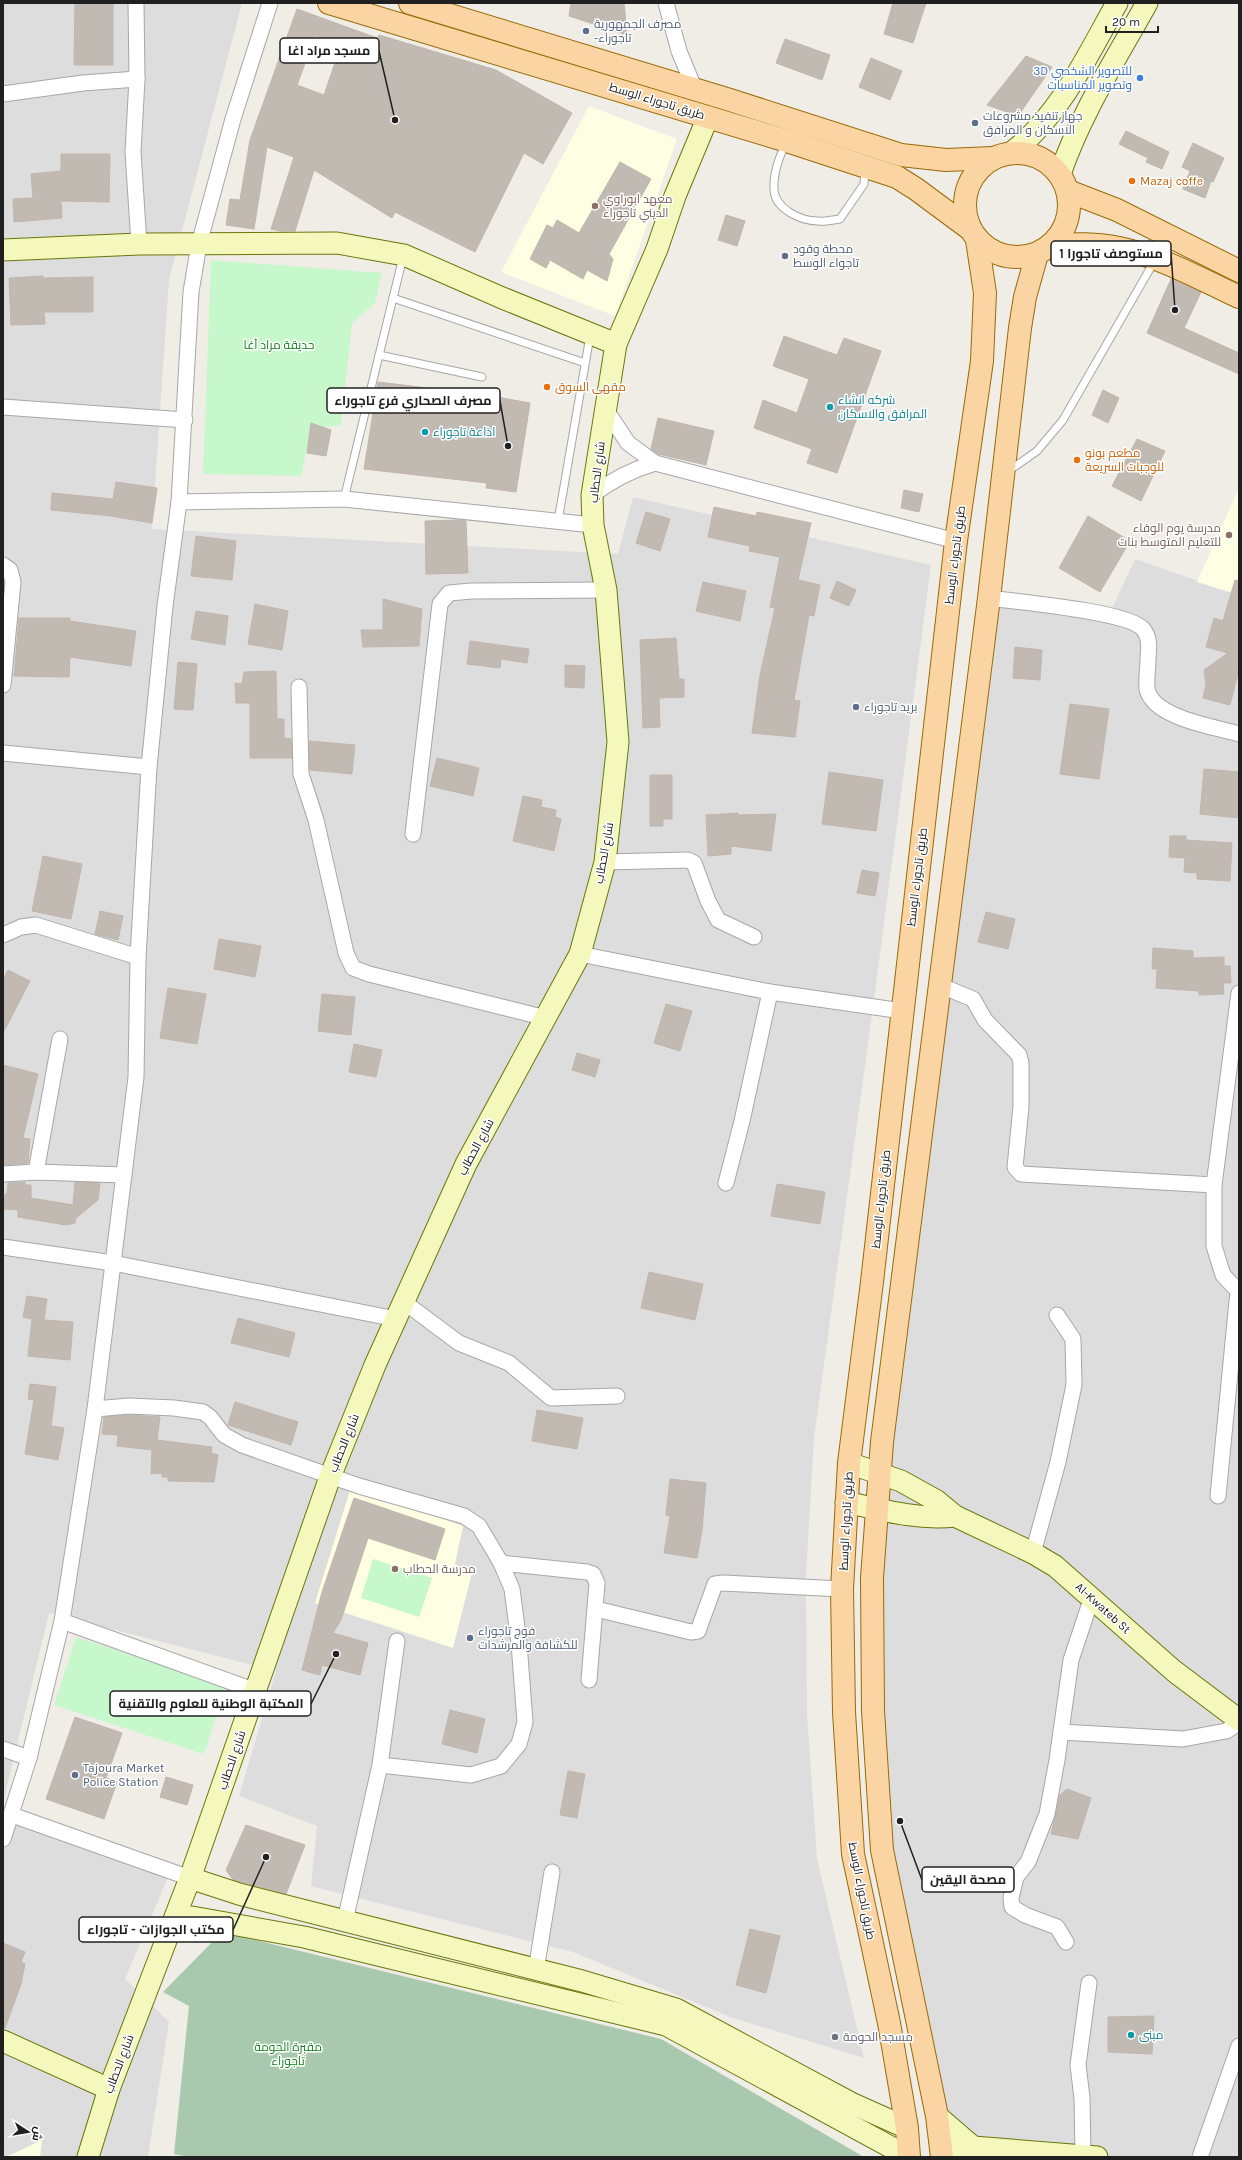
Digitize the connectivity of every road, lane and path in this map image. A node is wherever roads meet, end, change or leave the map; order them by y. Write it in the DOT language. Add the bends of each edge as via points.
graph roads {
  1 [pos="136,3"];
  2 [pos="270,3"];
  3 [pos="329,3"];
  4 [pos="410,3"];
  5 [pos="666,3"];
  6 [pos="1147,3"];
  7 [pos="1112,4"];
  8 [pos="137,79"];
  9 [pos="695,90"];
  10 [pos="3,94"];
  11 [pos="708,117"];
  12 [pos="787,141"];
  13 [pos="1002,156"];
  14 [pos="865,166"];
  15 [pos="1064,182"];
  16 [pos="974,234"];
  17 [pos="139,244"];
  18 [pos="199,244"];
  19 [pos="3,250"];
  20 [pos="1044,250"];
  21 [pos="404,255"];
  22 [pos="1156,258"];
  23 [pos="1239,272"];
  24 [pos="1239,297"];
  25 [pos="393,298"];
  26 [pos="590,334"];
  27 [pos="616,344"];
  28 [pos="379,356"];
  29 [pos="586,363"];
  30 [pos="482,377"];
  31 [pos="3,407"];
  32 [pos="606,410"];
  33 [pos="185,420"];
  34 [pos="655,463"];
  35 [pos="1002,475"];
  36 [pos="592,495"];
  37 [pos="344,499"];
  38 [pos="179,502"];
  39 [pos="558,521"];
  40 [pos="593,525"];
  41 [pos="956,540"];
  42 [pos="3,566"];
  43 [pos="606,590"];
  44 [pos="989,598"];
  45 [pos="3,685"];
  46 [pos="299,687"];
  47 [pos="1239,734"];
  48 [pos="3,753"];
  49 [pos="149,767"];
  50 [pos="413,834"];
  51 [pos="605,862"];
  52 [pos="3,935"];
  53 [pos="754,937"];
  54 [pos="580,954"];
  55 [pos="138,957"];
  56 [pos="939,985"];
  57 [pos="770,992"];
  58 [pos="1239,993"];
  59 [pos="902,1011"];
  60 [pos="546,1018"];
  61 [pos="60,1039"];
  62 [pos="36,1172"];
  63 [pos="3,1174"];
  64 [pos="124,1175"];
  65 [pos="726,1183"];
  66 [pos="1214,1185"];
  67 [pos="3,1247"];
  68 [pos="112,1263"];
  69 [pos="1238,1292"];
  70 [pos="400,1311"];
  71 [pos="1057,1315"];
  72 [pos="617,1396"];
  73 [pos="95,1409"];
  74 [pos="849,1463"];
  75 [pos="880,1472"];
  76 [pos="330,1477"];
  77 [pos="1218,1496"];
  78 [pos="846,1502"];
  79 [pos="876,1509"];
  80 [pos="954,1516"];
  81 [pos="1034,1553"];
  82 [pos="502,1563"];
  83 [pos="842,1589"];
  84 [pos="1092,1597"];
  85 [pos="596,1609"];
  86 [pos="62,1621"];
  87 [pos="397,1641"];
  88 [pos="589,1680"];
  89 [pos="256,1691"];
  90 [pos="1239,1722"];
  91 [pos="1061,1732"];
  92 [pos="3,1749"];
  93 [pos="29,1758"];
  94 [pos="380,1764"];
  95 [pos="12,1815"];
  96 [pos="3,1838"];
  97 [pos="552,1872"];
  98 [pos="190,1878"];
  99 [pos="175,1918"];
  100 [pos="345,1921"];
  101 [pos="1066,1942"];
  102 [pos="536,1970"];
  103 [pos="1090,1983"];
  104 [pos="3,2041"];
  105 [pos="1239,2046"];
  106 [pos="109,2090"];
  107 [pos="937,2116"];
  108 [pos="907,2128"];
  109 [pos="973,2147"];
  110 [pos="941,2152"];
  111 [pos="1090,2156"];
  112 [pos="88,2157"];
  113 [pos="909,2157"];
  114 [pos="1200,2157"];
  1 -- 8 [label="street"];
  2 -- 18 [label="street" via="233,119"];
  3 -- 11 [label="main road, طريق تاجوراء الوسط"];
  4 -- 9 [label="main road, طريق تاجوراء الوسط"];
  5 -- 9 [label="street" via="679,51"];
  6 -- 15 [label="street" via="1092,100 1068,149"];
  7 -- 13 [label="street" via="1062,98 1026,141"];
  8 -- 10 [label="street" via="83,83"];
  8 -- 17 [label="street" via="133,152"];
  9 -- 13 [label="main road, طريق تاجوراء الوسط" via="901,155 946,160"];
  11 -- 12 [label="main road, طريق تاجوراء الوسط"];
  11 -- 27 [label="street, شارع الحطاب" via="675,196 657,249"];
  12 -- 14 [label="main road, طريق تاجوراء الوسط"];
  12 -- 14 [label="lane" via="777,163 774,191 782,208 799,216 817,221 840,219 864,184"];
  13 -- 15 [label="main road" via="1029,154 1046,161"];
  13 -- 16 [label="main road" via="980,168 970,182 965,197 965,208"];
  14 -- 16 [label="main road, طريق تاجوراء الوسط" via="897,177 910,185"];
  15 -- 20 [label="main road" via="1070,206 1067,220 1061,234"];
  15 -- 23 [label="main road"];
  16 -- 20 [label="main road" via="990,250 1005,256 1021,258"];
  16 -- 41 [label="main road, طريق تاجوراء الوسط" via="985,293 985,318 982,361"];
  17 -- 18 [label="street"];
  17 -- 19 [label="street"];
  18 -- 21 [label="street" via="337,244"];
  18 -- 33 [label="street" via="189,327"];
  20 -- 22 [label="main road" via="1091,244"];
  20 -- 35 [label="main road" via="1025,297"];
  21 -- 25 [label="lane"];
  21 -- 26 [label="street"];
  22 -- 24 [label="main road"];
  22 -- 35 [label="lane" via="1063,420 1037,451"];
  25 -- 28 [label="lane"];
  25 -- 29 [label="lane"];
  26 -- 27 [label="street"];
  26 -- 29 [label="lane"];
  27 -- 32 [label="street, شارع الحطاب"];
  28 -- 30 [label="lane"];
  28 -- 37 [label="lane"];
  29 -- 39 [label="lane"];
  31 -- 33 [label="street"];
  32 -- 34 [label="street" via="628,443"];
  32 -- 36 [label="street, شارع الحطاب"];
  33 -- 38 [label="street"];
  34 -- 36 [label="street" via="620,476"];
  34 -- 41 [label="street"];
  35 -- 44 [label="main road"];
  36 -- 40 [label="street, شارع الحطاب"];
  37 -- 38 [label="street"];
  37 -- 39 [label="street"];
  38 -- 49 [label="street" via="165,606"];
  39 -- 40 [label="street"];
  40 -- 43 [label="street, شارع الحطاب"];
  41 -- 59 [label="main road, طريق تاجوراء الوسط"];
  42 -- 45 [label="street" via="10,570 13,582"];
  43 -- 50 [label="street" via="472,591 449,594 440,604"];
  43 -- 51 [label="street, شارع الحطاب" via="618,742"];
  44 -- 47 [label="street" via="1109,616 1135,623 1143,629 1149,643 1147,688 1155,702 1174,715"];
  44 -- 56 [label="main road"];
  46 -- 60 [label="street" via="302,774 316,820 346,953 353,968"];
  48 -- 49 [label="street"];
  49 -- 55 [label="street"];
  51 -- 53 [label="street" via="688,860 694,863 718,920"];
  51 -- 54 [label="street, شارع الحطاب"];
  52 -- 55 [label="street" via="21,927 36,925"];
  54 -- 57 [label="street"];
  54 -- 60 [label="street, شارع الحطاب"];
  55 -- 64 [label="street" via="136,1077"];
  56 -- 66 [label="street" via="973,999 984,1020 1019,1054 1021,1107 1015,1167 1017,1172"];
  56 -- 75 [label="main road"];
  57 -- 59 [label="street"];
  57 -- 65 [label="street"];
  58 -- 66 [label="street"];
  59 -- 74 [label="main road, طريق تاجوراء الوسط"];
  60 -- 70 [label="street, شارع الحطاب" via="466,1164"];
  61 -- 62 [label="street"];
  62 -- 63 [label="street"];
  62 -- 64 [label="street"];
  64 -- 68 [label="street"];
  66 -- 69 [label="street" via="1214,1246 1223,1275"];
  67 -- 68 [label="street"];
  68 -- 70 [label="street"];
  68 -- 73 [label="street"];
  69 -- 77 [label="street"];
  70 -- 72 [label="street" via="458,1343 509,1363 551,1398"];
  70 -- 76 [label="street, شارع الحطاب"];
  71 -- 81 [label="street" via="1073,1339 1074,1385 1058,1462"];
  73 -- 76 [label="street" via="129,1406 204,1412 224,1435 242,1445"];
  73 -- 86 [label="street"];
  74 -- 75 [label="street, Al-Kwateb St"];
  74 -- 78 [label="main road, طريق تاجوراء الوسط"];
  75 -- 79 [label="main road"];
  75 -- 80 [label="street, Al-Kwateb St" via="920,1490"];
  76 -- 82 [label="street" via="464,1516 479,1526"];
  76 -- 89 [label="street, شارع الحطاب"];
  78 -- 79 [label="street"];
  78 -- 83 [label="main road, طريق تاجوراء الوسط"];
  79 -- 80 [label="street" via="935,1518"];
  79 -- 107 [label="main road" via="872,1578 873,1711 882,1850"];
  80 -- 81 [label="street, Al-Kwateb St"];
  81 -- 84 [label="street, Al-Kwateb St" via="1055,1566"];
  82 -- 85 [label="street" via="594,1574 597,1583"];
  82 -- 94 [label="street" via="512,1589 519,1643 525,1722 519,1744 501,1766 471,1775"];
  83 -- 85 [label="street" via="715,1584 698,1631 691,1632"];
  83 -- 108 [label="main road, طريق تاجوراء الوسط" via="844,1712 854,1854 889,2023"];
  84 -- 90 [label="street, Al-Kwateb St" via="1174,1671"];
  84 -- 91 [label="street" via="1071,1660"];
  85 -- 88 [label="street"];
  86 -- 89 [label="street"];
  86 -- 93 [label="street"];
  87 -- 94 [label="street"];
  89 -- 98 [label="street, شارع الحطاب"];
  90 -- 91 [label="street" via="1226,1731 1183,1739"];
  91 -- 101 [label="street" via="1047,1814 1028,1862 1016,1877 1011,1898 1012,1907 1025,1915 1057,1927"];
  92 -- 93 [label="street"];
  93 -- 95 [label="street"];
  94 -- 100 [label="street"];
  95 -- 96 [label="street"];
  95 -- 98 [label="street"];
  97 -- 102 [label="street"];
  98 -- 99 [label="street, شارع الحطاب"];
  98 -- 100 [label="street" via="240,1894"];
  99 -- 106 [label="street, شارع الحطاب"];
  99 -- 113 [label="street" via="192,1918 304,1937 666,2025"];
  100 -- 102 [label="street"];
  102 -- 108 [label="street" via="676,2009 851,2103"];
  103 -- 111 [label="street" via="1078,2065"];
  104 -- 106 [label="street"];
  105 -- 114 [label="street"];
  106 -- 112 [label="street, شارع الحطاب"];
  107 -- 109 [label="street"];
  107 -- 110 [label="main road"];
  108 -- 113 [label="main road, طريق تاجوراء الوسط"];
  109 -- 110 [label="street"];
  109 -- 111 [label="street"];
}
